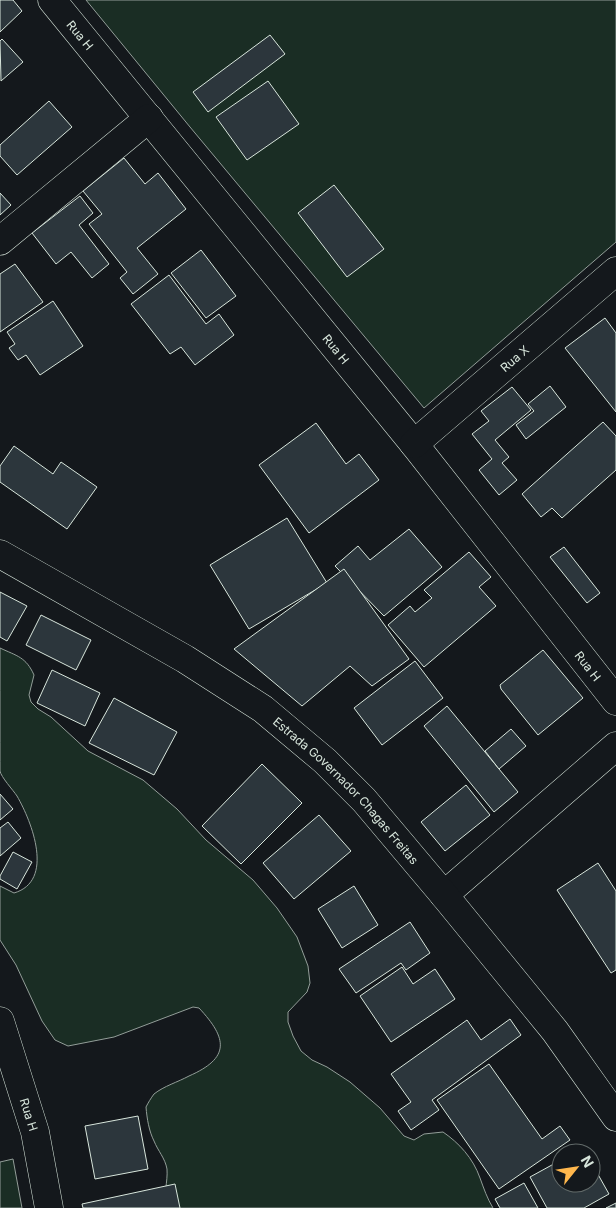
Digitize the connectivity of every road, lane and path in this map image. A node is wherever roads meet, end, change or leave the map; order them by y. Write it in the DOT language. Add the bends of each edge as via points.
graph roads {
  1 [pos="52,0"];
  2 [pos="149,118"];
  3 [pos="0,241"];
  4 [pos="616,271"];
  5 [pos="414,444"];
  6 [pos="0,554"];
  7 [pos="616,701"];
  8 [pos="616,746"];
  9 [pos="444,895"];
  10 [pos="0,1022"];
  11 [pos="616,1116"];
  12 [pos="49,1208"];
  1 -- 2 [label="street, Rua H"];
  2 -- 3 [label="street"];
  2 -- 5 [label="street, Rua H"];
  4 -- 5 [label="street, Rua X"];
  5 -- 7 [label="street, Rua H"];
  6 -- 9 [label="street, Estrada Governador Chagas Freitas" via="263,708 325,761 364,800"];
  8 -- 9 [label="street"];
  9 -- 11 [label="street, Estrada Governador Chagas Freitas" via="555,1031"];
  10 -- 12 [label="street, Rua H" via="35,1132"];
}
